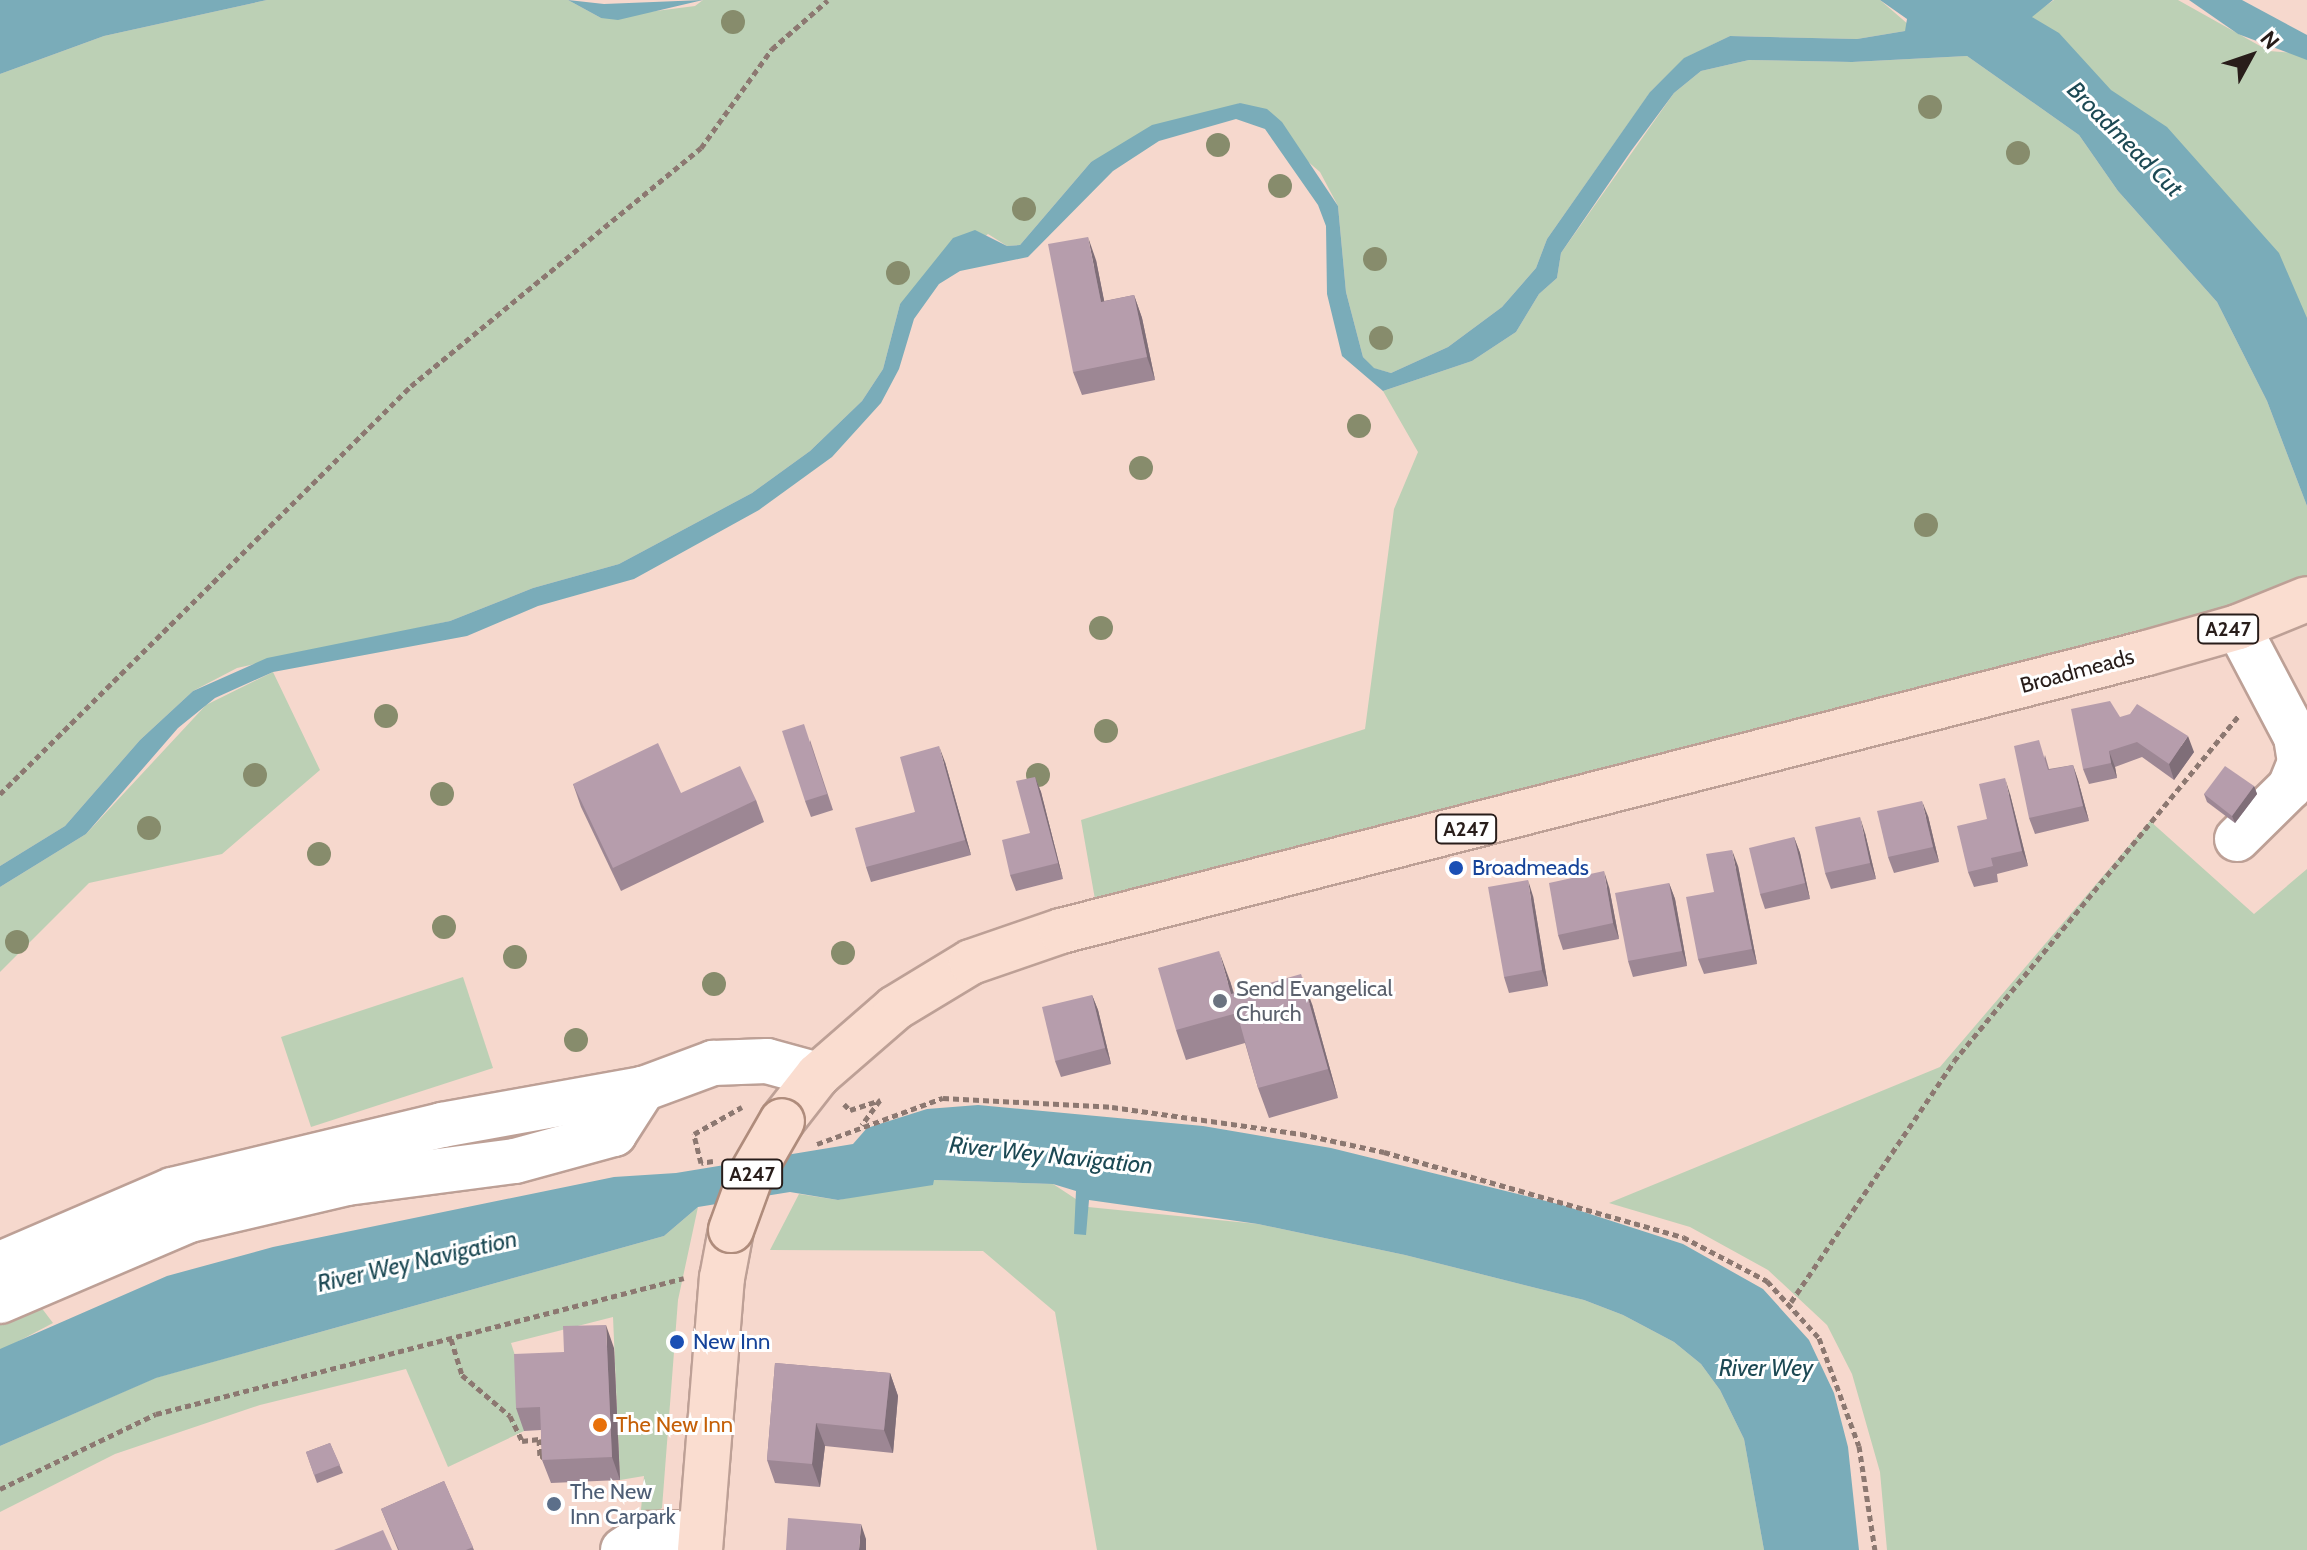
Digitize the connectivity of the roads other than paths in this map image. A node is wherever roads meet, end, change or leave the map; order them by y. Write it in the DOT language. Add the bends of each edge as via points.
graph roads {
  1 [pos="2307,599"];
  2 [pos="2238,627"];
  3 [pos="2237,839"];
  4 [pos="818,1075"];
  5 [pos="643,1089"];
  6 [pos="0,1264"];
  7 [pos="0,1301"];
  8 [pos="700,1542"];
  9 [pos="623,1550"];
  1 -- 2 [label="main road, Broadmeads / A247"];
  2 -- 3 [label="street" via="2296,737 2300,762 2290,787"];
  2 -- 4 [label="main road, Broadmeads / A247" via="1061,931 971,962 895,1008"];
  4 -- 5 [label="street" via="767,1061 713,1063"];
  4 -- 8 [label="main road, Broadmeads / A247, bridge" via="782,1121 751,1175 731,1230 722,1278"];
  5 -- 6 [label="street" via="442,1125 172,1190"];
  5 -- 7 [label="street" via="614,1134 515,1161 347,1183 189,1220"];
  8 -- 9 [label="street" via="648,1534"];
}
